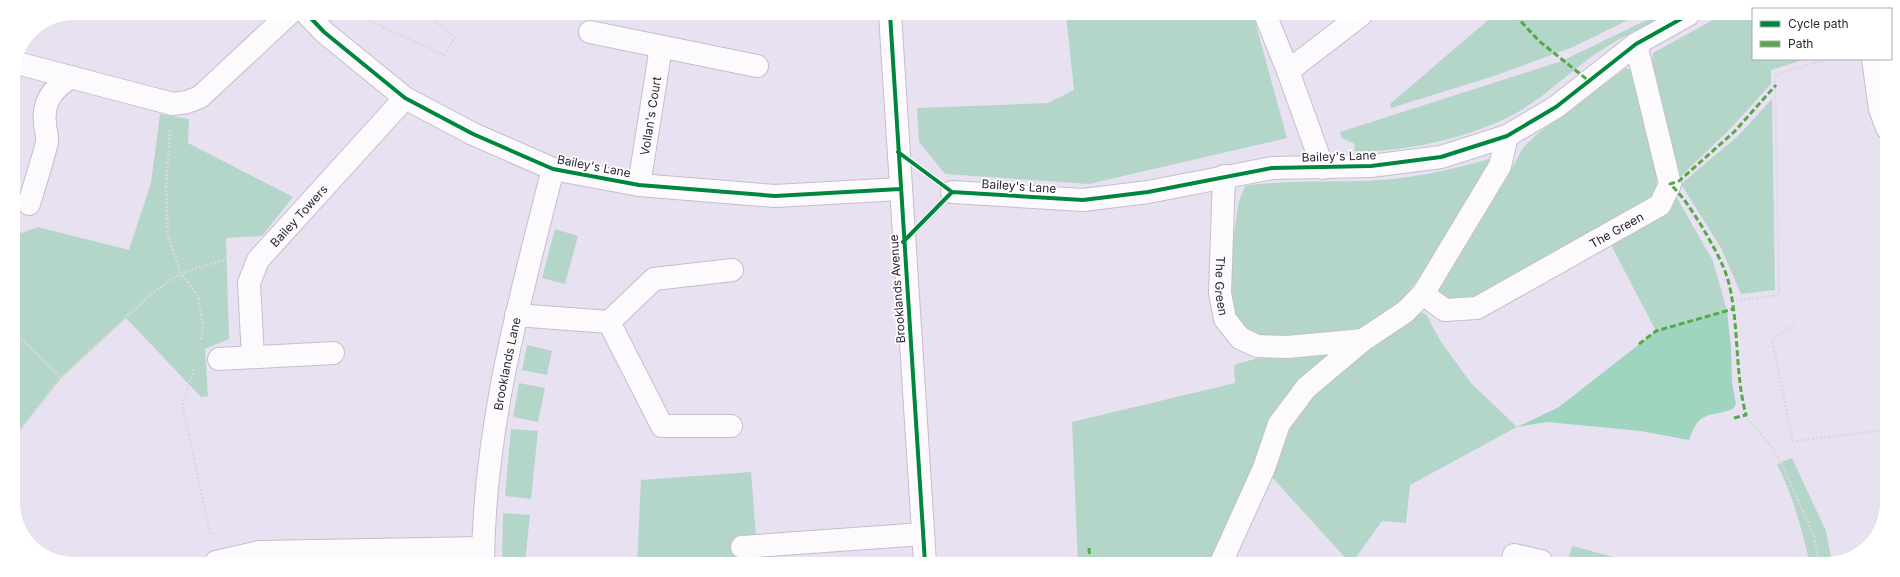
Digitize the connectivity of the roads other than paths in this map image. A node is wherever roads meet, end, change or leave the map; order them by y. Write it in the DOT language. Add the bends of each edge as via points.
graph roads {
  1 [pos="282,20"];
  2 [pos="313,20"];
  3 [pos="890,20"];
  4 [pos="1267,20"];
  5 [pos="1354,20"];
  6 [pos="1679,20"];
  7 [pos="590,32"];
  8 [pos="1636,44"];
  9 [pos="661,47"];
  10 [pos="1873,60"];
  11 [pos="21,64"];
  12 [pos="757,66"];
  13 [pos="1288,71"];
  14 [pos="72,77"];
  15 [pos="405,98"];
  16 [pos="1880,108"];
  17 [pos="1507,136"];
  18 [pos="1323,168"];
  19 [pos="554,169"];
  20 [pos="1224,176"];
  21 [pos="639,185"];
  22 [pos="900,189"];
  23 [pos="952,192"];
  24 [pos="29,204"];
  25 [pos="732,270"];
  26 [pos="1423,294"];
  27 [pos="516,315"];
  28 [pos="609,322"];
  29 [pos="1363,340"];
  30 [pos="333,353"];
  31 [pos="253,357"];
  32 [pos="219,359"];
  33 [pos="731,426"];
  34 [pos="923,534"];
  35 [pos="742,547"];
  36 [pos="483,555"];
  37 [pos="238,557"];
  38 [pos="925,557"];
  39 [pos="1224,557"];
  40 [pos="1514,557"];
  41 [pos="1523,557"];
  1 -- 14 [label="street" via="200,97 187,102 174,104"];
  2 -- 15 [label="street, Bailey's Lane"];
  3 -- 22 [label="street, Brooklands Avenue"];
  4 -- 13 [label="street"];
  5 -- 13 [label="street"];
  6 -- 8 [label="street, Bailey's Lane"];
  7 -- 9 [label="street"];
  8 -- 17 [label="street, Bailey's Lane" via="1556,107"];
  8 -- 26 [label="street, The Green" via="1670,184 1660,205 1477,308 1444,310"];
  9 -- 12 [label="street"];
  9 -- 21 [label="street, Vollan's Court"];
  10 -- 16 [label="street"];
  11 -- 14 [label="street"];
  13 -- 18 [label="street"];
  14 -- 24 [label="street" via="50,94 45,108 47,140"];
  15 -- 19 [label="street, Bailey's Lane" via="472,134"];
  15 -- 31 [label="street, Bailey Towers" via="258,260 249,283"];
  17 -- 18 [label="street, Bailey's Lane" via="1441,157 1371,166"];
  17 -- 26 [label="street, The Green" via="1500,166"];
  18 -- 20 [label="street, Bailey's Lane" via="1272,168"];
  19 -- 21 [label="street, Bailey's Lane"];
  19 -- 27 [label="street, Brooklands Lane"];
  20 -- 23 [label="street, Bailey's Lane" via="1148,192 1083,200"];
  20 -- 29 [label="street, The Green" via="1220,293 1225,319 1240,338 1257,346 1287,347"];
  21 -- 22 [label="street, Bailey's Lane" via="775,196"];
  22 -- 34 [label="street, Brooklands Avenue"];
  25 -- 28 [label="street" via="654,279"];
  26 -- 29 [label="street, The Green" via="1405,312"];
  27 -- 28 [label="street"];
  27 -- 36 [label="street, Brooklands Lane" via="494,427"];
  28 -- 33 [label="street" via="662,426"];
  29 -- 39 [label="street, The Green" via="1306,388 1279,424 1264,468"];
  30 -- 31 [label="street"];
  31 -- 32 [label="street"];
  34 -- 35 [label="street"];
  34 -- 38 [label="street, Brooklands Avenue"];
  36 -- 37 [label="street" via="259,552"];
  40 -- 41 [label="street"];
}
